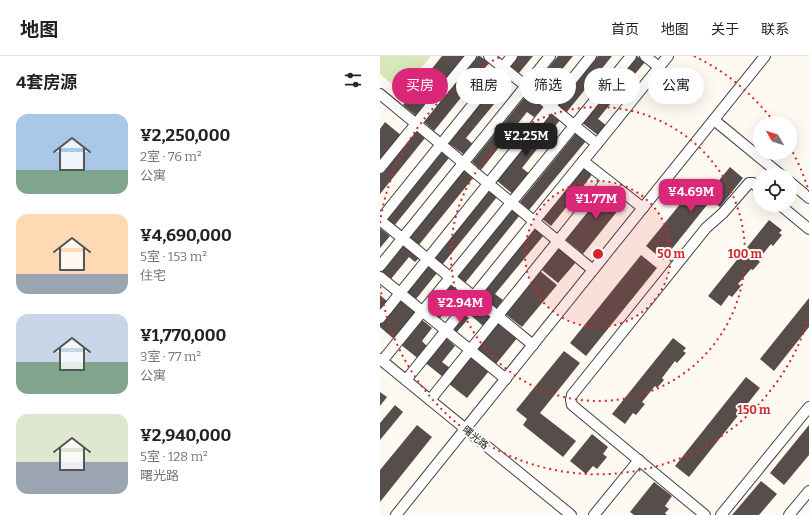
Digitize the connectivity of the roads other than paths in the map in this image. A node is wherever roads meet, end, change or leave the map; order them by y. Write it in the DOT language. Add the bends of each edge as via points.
graph roads {
  1 [pos="471,56"];
  2 [pos="489,56"];
  3 [pos="512,56"];
  4 [pos="550,56"];
  5 [pos="591,56"];
  6 [pos="631,56"];
  7 [pos="645,56"];
  8 [pos="668,56"];
  9 [pos="765,56"];
  10 [pos="503,67"];
  11 [pos="659,67"];
  12 [pos="540,68"];
  13 [pos="520,81"];
  14 [pos="520,93"];
  15 [pos="380,94"];
  16 [pos="548,104"];
  17 [pos="551,106"];
  18 [pos="714,120"];
  19 [pos="416,124"];
  20 [pos="574,125"];
  21 [pos="441,144"];
  22 [pos="597,144"];
  23 [pos="583,161"];
  24 [pos="464,163"];
  25 [pos="380,168"];
  26 [pos="772,168"];
  27 [pos="607,180"];
  28 [pos="488,183"];
  29 [pos="753,183"];
  30 [pos="797,188"];
  31 [pos="809,198"];
  32 [pos="511,203"];
  33 [pos="642,208"];
  34 [pos="788,212"];
  35 [pos="380,220"];
  36 [pos="534,221"];
  37 [pos="809,229"];
  38 [pos="403,238"];
  39 [pos="558,241"];
  40 [pos="428,258"];
  41 [pos="380,266"];
  42 [pos="593,270"];
  43 [pos="380,277"];
  44 [pos="451,277"];
  45 [pos="400,293"];
  46 [pos="474,296"];
  47 [pos="423,311"];
  48 [pos="497,315"];
  49 [pos="380,318"];
  50 [pos="446,330"];
  51 [pos="533,345"];
  52 [pos="470,350"];
  53 [pos="381,360"];
  54 [pos="506,379"];
  55 [pos="406,380"];
  56 [pos="430,400"];
  57 [pos="809,407"];
  58 [pos="466,429"];
  59 [pos="639,460"];
  60 [pos="809,491"];
  61 [pos="396,515"];
  62 [pos="571,515"];
  63 [pos="594,515"];
  64 [pos="705,515"];
  65 [pos="720,515"];
  66 [pos="789,515"];
  1 -- 19 [label="street"];
  2 -- 10 [label="street"];
  3 -- 10 [label="street"];
  4 -- 12 [label="street"];
  5 -- 17 [label="street"];
  6 -- 20 [label="street"];
  7 -- 11 [label="street"];
  8 -- 11 [label="street"];
  9 -- 18 [label="street"];
  10 -- 13 [label="street"];
  10 -- 21 [label="street"];
  11 -- 22 [label="street"];
  14 -- 24 [label="street"];
  15 -- 19 [label="street"];
  16 -- 17 [label="street"];
  17 -- 20 [label="street"];
  17 -- 28 [label="street"];
  18 -- 26 [label="street"];
  18 -- 33 [label="street"];
  19 -- 21 [label="street"];
  19 -- 25 [label="street"];
  20 -- 22 [label="street"];
  20 -- 32 [label="street"];
  21 -- 24 [label="street"];
  21 -- 35 [label="street"];
  22 -- 23 [label="street"];
  23 -- 27 [label="street"];
  23 -- 36 [label="street"];
  24 -- 28 [label="street"];
  24 -- 38 [label="street"];
  27 -- 33 [label="street"];
  27 -- 39 [label="street"];
  28 -- 32 [label="street"];
  28 -- 40 [label="street"];
  29 -- 59 [label="street" via="749,183 706,228 572,395 572,405"];
  30 -- 31 [label="street"];
  32 -- 36 [label="street"];
  32 -- 44 [label="street"];
  33 -- 42 [label="street"];
  34 -- 37 [label="street"];
  35 -- 38 [label="street"];
  36 -- 39 [label="street"];
  36 -- 46 [label="street"];
  38 -- 40 [label="street"];
  38 -- 41 [label="street"];
  39 -- 42 [label="street"];
  39 -- 48 [label="street"];
  40 -- 44 [label="street"];
  40 -- 45 [label="street"];
  42 -- 51 [label="street"];
  43 -- 45 [label="street"];
  44 -- 46 [label="street"];
  44 -- 47 [label="street"];
  45 -- 47 [label="street"];
  45 -- 49 [label="street"];
  46 -- 48 [label="street"];
  46 -- 50 [label="street"];
  47 -- 50 [label="street"];
  47 -- 53 [label="street"];
  48 -- 51 [label="street"];
  48 -- 52 [label="street"];
  50 -- 52 [label="street"];
  50 -- 55 [label="street"];
  51 -- 54 [label="street"];
  52 -- 54 [label="street"];
  52 -- 56 [label="street"];
  53 -- 55 [label="street, 曙光路"];
  54 -- 58 [label="street"];
  55 -- 56 [label="street, 曙光路"];
  56 -- 58 [label="street, 曙光路"];
  57 -- 65 [label="street"];
  58 -- 61 [label="street"];
  58 -- 62 [label="street, 曙光路"];
  59 -- 63 [label="street"];
  59 -- 64 [label="street"];
  60 -- 66 [label="street"];
}
